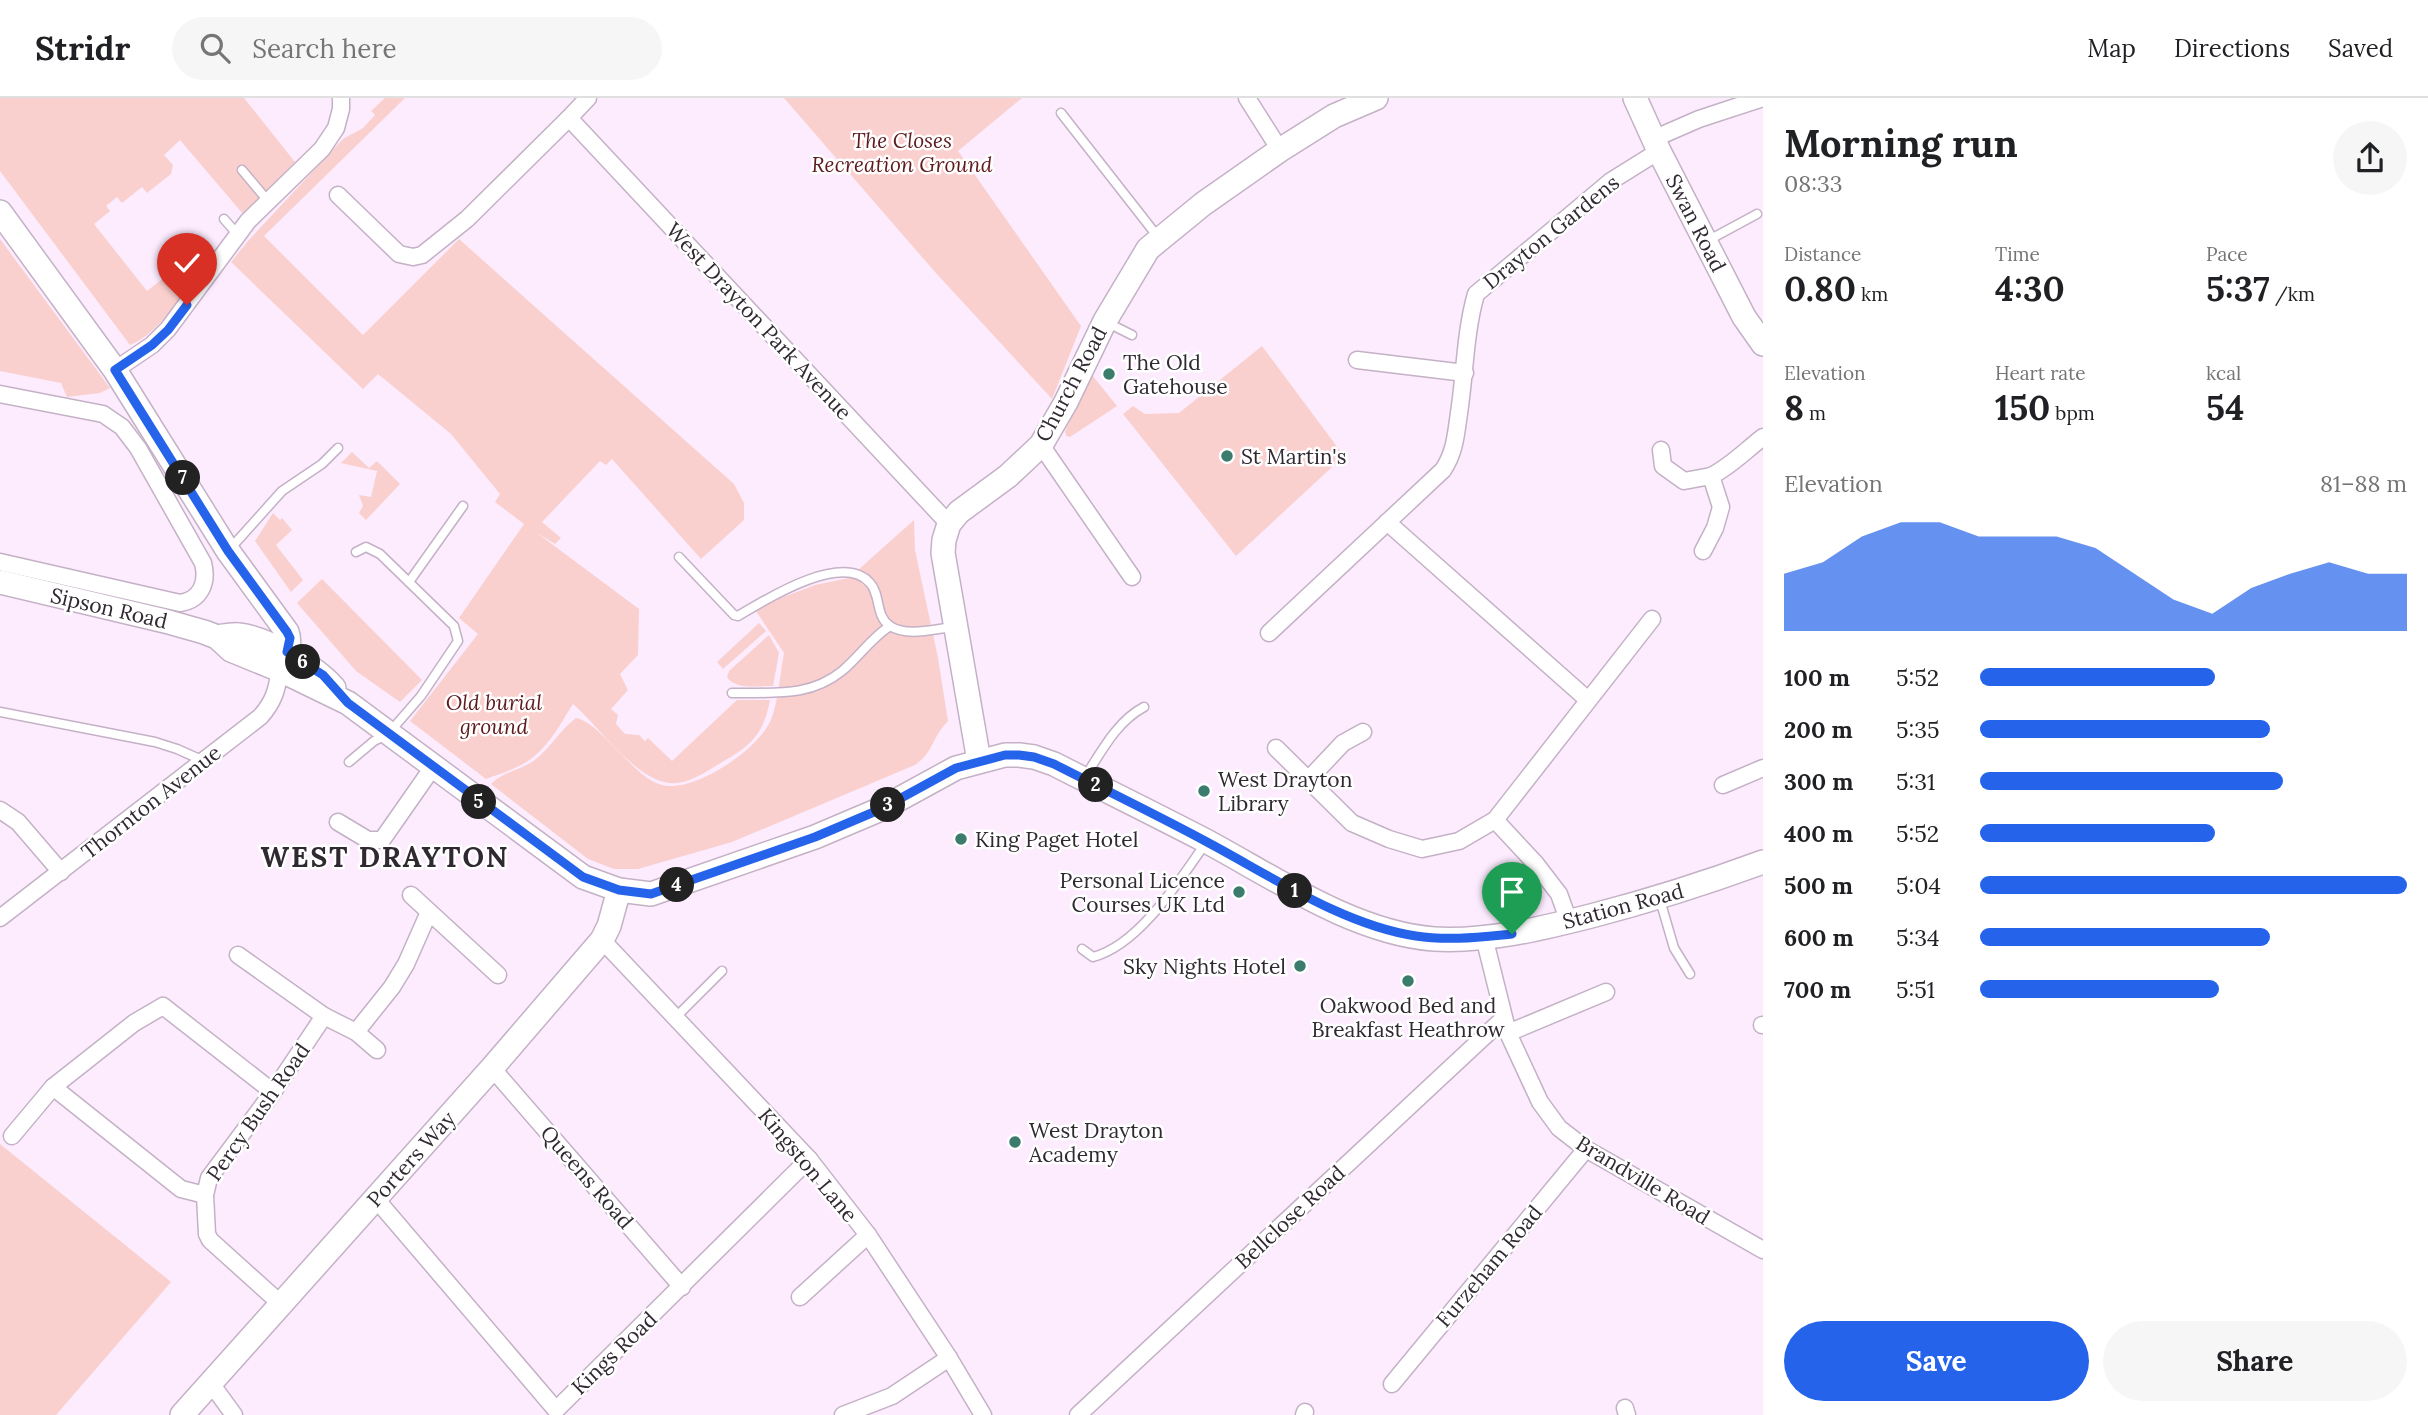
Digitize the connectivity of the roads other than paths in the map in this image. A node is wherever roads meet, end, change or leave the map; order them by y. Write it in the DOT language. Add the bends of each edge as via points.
graph roads {
  1 [pos="341,98"];
  2 [pos="588,98"];
  3 [pos="1247,98"];
  4 [pos="1376,98"];
  5 [pos="1635,98"];
  6 [pos="1763,98"];
  7 [pos="1061,113"];
  8 [pos="569,118"];
  9 [pos="1656,145"];
  10 [pos="1280,150"];
  11 [pos="242,170"];
  12 [pos="338,195"];
  13 [pos="268,201"];
  14 [pos="0,212"];
  15 [pos="1757,214"];
  16 [pos="225,219"];
  17 [pos="238,235"];
  18 [pos="1160,239"];
  19 [pos="1706,242"];
  20 [pos="1105,321"];
  21 [pos="1132,335"];
  22 [pos="1763,344"];
  23 [pos="1357,360"];
  24 [pos="115,370"];
  25 [pos="1465,373"];
  26 [pos="0,394"];
  27 [pos="1763,437"];
  28 [pos="147,441"];
  29 [pos="1041,445"];
  30 [pos="338,448"];
  31 [pos="1661,450"];
  32 [pos="1711,476"];
  33 [pos="463,506"];
  34 [pos="1387,522"];
  35 [pos="949,524"];
  36 [pos="228,551"];
  37 [pos="1703,551"];
  38 [pos="356,552"];
  39 [pos="679,557"];
  40 [pos="0,562"];
  41 [pos="1132,577"];
  42 [pos="0,582"];
  43 [pos="409,582"];
  44 [pos="1652,619"];
  45 [pos="890,625"];
  46 [pos="956,626"];
  47 [pos="1269,633"];
  48 [pos="279,656"];
  49 [pos="732,693"];
  50 [pos="1588,700"];
  51 [pos="1143,707"];
  52 [pos="0,712"];
  53 [pos="1363,732"];
  54 [pos="388,734"];
  55 [pos="1276,748"];
  56 [pos="204,761"];
  57 [pos="979,761"];
  58 [pos="349,762"];
  59 [pos="433,767"];
  60 [pos="1763,768"];
  61 [pos="1084,779"];
  62 [pos="1308,780"];
  63 [pos="1723,785"];
  64 [pos="4,817"];
  65 [pos="1495,820"];
  66 [pos="338,822"];
  67 [pos="1206,841"];
  68 [pos="1763,862"];
  69 [pos="61,872"];
  70 [pos="619,890"];
  71 [pos="411,895"];
  72 [pos="1659,898"];
  73 [pos="429,912"];
  74 [pos="0,918"];
  75 [pos="1569,922"];
  76 [pos="1484,937"];
  77 [pos="602,940"];
  78 [pos="1082,949"];
  79 [pos="238,955"];
  80 [pos="722,971"];
  81 [pos="1690,974"];
  82 [pos="498,975"];
  83 [pos="1606,992"];
  84 [pos="324,1016"];
  85 [pos="675,1018"];
  86 [pos="1506,1026"];
  87 [pos="356,1032"];
  88 [pos="377,1050"];
  89 [pos="492,1068"];
  90 [pos="53,1087"];
  91 [pos="273,1092"];
  92 [pos="12,1136"];
  93 [pos="1586,1149"];
  94 [pos="809,1159"];
  95 [pos="205,1195"];
  96 [pos="376,1199"];
  97 [pos="867,1235"];
  98 [pos="1763,1250"];
  99 [pos="682,1287"];
  100 [pos="800,1297"];
  101 [pos="281,1304"];
  102 [pos="950,1358"];
  103 [pos="210,1382"];
  104 [pos="1392,1384"];
  105 [pos="192,1412"];
  106 [pos="234,1415"];
  107 [pos="843,1415"];
  108 [pos="983,1415"];
  109 [pos="1078,1415"];
  1 -- 13 [label="street" via="337,128 330,139"];
  2 -- 8 [label="street"];
  3 -- 10 [label="street"];
  4 -- 10 [label="street, Church Road" via="1334,116"];
  5 -- 9 [label="street, Swan Road"];
  6 -- 9 [label="street, Drayton Gardens" via="1699,119"];
  7 -- 18 [label="lane"];
  8 -- 12 [label="street" via="467,219 422,255 399,254"];
  8 -- 35 [label="street, West Drayton Park Avenue"];
  9 -- 19 [label="street, Swan Road"];
  9 -- 25 [label="street, Drayton Gardens" via="1476,294"];
  10 -- 18 [label="street, Church Road"];
  11 -- 13 [label="lane"];
  13 -- 17 [label="street"];
  14 -- 24 [label="street"];
  15 -- 19 [label="lane"];
  16 -- 17 [label="lane"];
  17 -- 24 [label="street" via="191,309 152,345"];
  18 -- 20 [label="street, Church Road" via="1148,249"];
  19 -- 22 [label="street, Swan Road"];
  20 -- 21 [label="lane"];
  20 -- 29 [label="street, Church Road"];
  23 -- 25 [label="street"];
  24 -- 28 [label="street"];
  25 -- 34 [label="street, Drayton Gardens" via="1451,459"];
  26 -- 28 [label="street" via="103,414"];
  27 -- 32 [label="street" via="1729,467"];
  28 -- 36 [label="street"];
  28 -- 40 [label="street" via="204,563 201,592 183,603"];
  29 -- 35 [label="street, Church Road"];
  29 -- 41 [label="street"];
  30 -- 36 [label="lane" via="282,491"];
  31 -- 32 [label="street" via="1663,466 1684,481"];
  32 -- 37 [label="street" via="1721,508"];
  33 -- 43 [label="lane"];
  34 -- 47 [label="street, Drayton Gardens"];
  34 -- 50 [label="street"];
  35 -- 46 [label="street" via="943,553"];
  36 -- 48 [label="street" via="272,611"];
  38 -- 43 [label="lane" via="366,547 376,552"];
  39 -- 45 [label="lane" via="737,615 810,578 858,574 872,584 881,616"];
  42 -- 48 [label="street, Sipson Road" via="175,623 217,637 231,650"];
  43 -- 54 [label="lane" via="454,626 457,635 454,650"];
  44 -- 50 [label="street"];
  45 -- 46 [label="lane" via="910,631"];
  45 -- 49 [label="lane" via="842,671 805,691"];
  46 -- 57 [label="street"];
  48 -- 54 [label="street, Station Road"];
  48 -- 56 [label="street, Thornton Avenue" via="276,693 270,706"];
  50 -- 65 [label="street"];
  51 -- 61 [label="lane" via="1106,744"];
  52 -- 56 [label="lane" via="155,742"];
  53 -- 62 [label="street" via="1343,743"];
  54 -- 58 [label="lane"];
  54 -- 59 [label="street, Station Road"];
  55 -- 62 [label="street"];
  56 -- 69 [label="street, Thornton Avenue"];
  57 -- 61 [label="street, Station Road" via="1005,755 1034,757"];
  57 -- 70 [label="street, Station Road" via="815,837 651,894"];
  59 -- 66 [label="street" via="382,840 368,840"];
  59 -- 70 [label="street, Station Road" via="583,877"];
  60 -- 63 [label="street"];
  61 -- 67 [label="street, Station Road"];
  62 -- 65 [label="street" via="1352,823 1422,849 1459,841"];
  64 -- 69 [label="street"];
  65 -- 75 [label="street" via="1559,894"];
  67 -- 76 [label="street, Station Road" via="1308,898 1383,928 1433,939"];
  67 -- 78 [label="lane" via="1145,923 1103,954 1093,957"];
  68 -- 72 [label="street, Station Road"];
  69 -- 74 [label="street, Thornton Avenue"];
  70 -- 77 [label="street, Porters Way"];
  71 -- 73 [label="street"];
  72 -- 75 [label="street, Station Road"];
  72 -- 81 [label="lane" via="1675,948"];
  73 -- 82 [label="street"];
  73 -- 87 [label="street" via="406,964"];
  75 -- 76 [label="street, Station Road"];
  76 -- 86 [label="street, Brandville Road"];
  77 -- 85 [label="street, Kingston Lane"];
  77 -- 89 [label="street, Porters Way"];
  79 -- 84 [label="street"];
  80 -- 85 [label="lane"];
  83 -- 86 [label="street"];
  84 -- 87 [label="street"];
  84 -- 91 [label="street, Percy Bush Road"];
  85 -- 94 [label="street, Kingston Lane"];
  86 -- 93 [label="street, Brandville Road" via="1549,1116"];
  86 -- 109 [label="street, Bellclose Road"];
  87 -- 88 [label="street"];
  89 -- 96 [label="street, Porters Way"];
  89 -- 99 [label="street, Queens Road"];
  90 -- 91 [label="street" via="134,1023 163,1006"];
  90 -- 92 [label="street"];
  90 -- 95 [label="street" via="181,1189"];
  91 -- 95 [label="street, Percy Bush Road" via="209,1178"];
  93 -- 98 [label="street, Brandville Road"];
  93 -- 104 [label="street, Furzeham Road"];
  94 -- 97 [label="street, Kingston Lane"];
  94 -- 99 [label="street, Kings Road"];
  95 -- 101 [label="street, Percy Bush Road" via="207,1234 213,1245"];
  96 -- 99 [label="street, Kings Road" via="556,1410"];
  96 -- 101 [label="street, Porters Way"];
  97 -- 100 [label="street"];
  97 -- 102 [label="street, Kingston Lane"];
  101 -- 103 [label="street, Porters Way"];
  102 -- 107 [label="street" via="892,1396"];
  102 -- 108 [label="street, Kingston Lane"];
  103 -- 105 [label="street, Porters Way"];
  103 -- 106 [label="street"];
}
